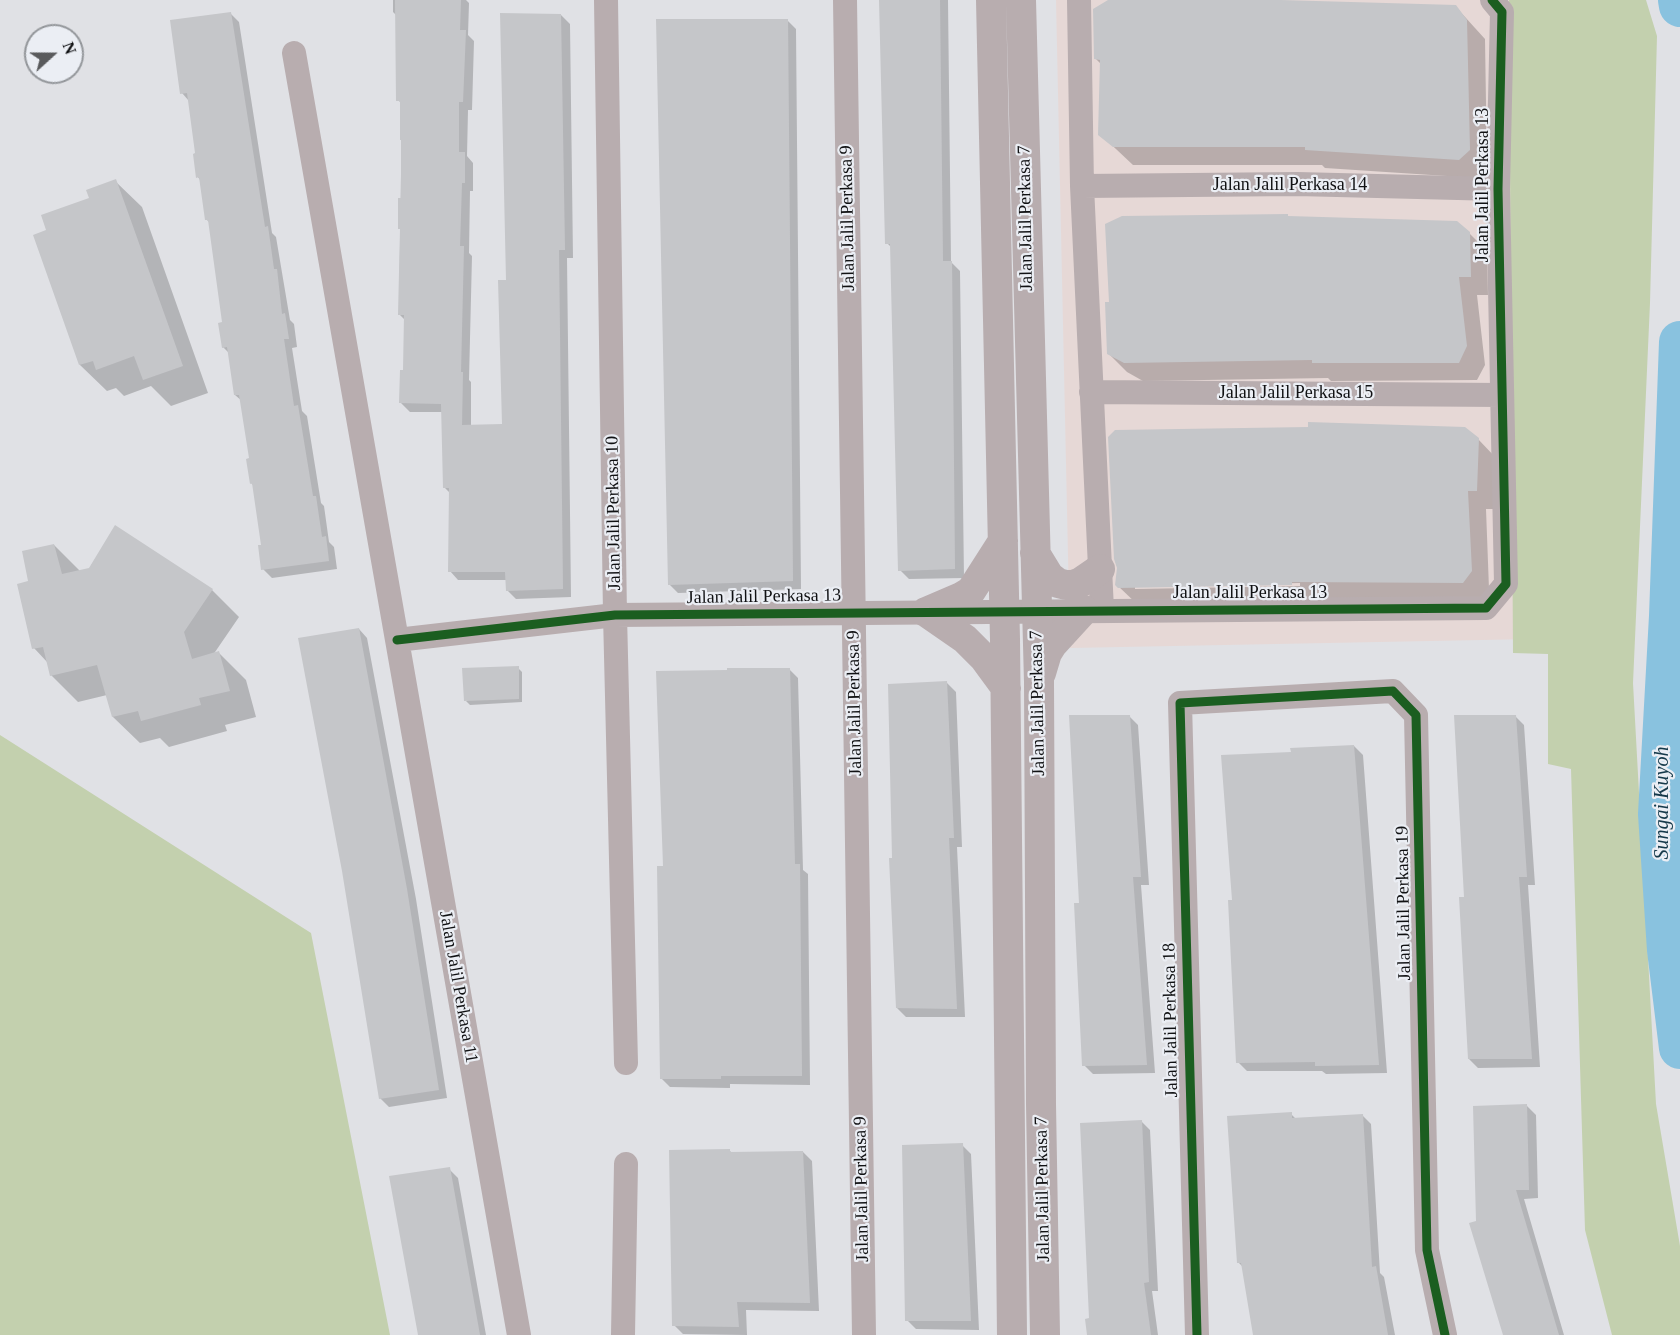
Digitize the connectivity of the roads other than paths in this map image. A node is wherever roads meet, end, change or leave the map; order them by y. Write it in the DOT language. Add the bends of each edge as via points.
graph roads {
  1 [pos="606,0"];
  2 [pos="845,0"];
  3 [pos="991,0"];
  4 [pos="1021,0"];
  5 [pos="1079,0"];
  6 [pos="1492,0"];
  7 [pos="294,53"];
  8 [pos="1082,186"];
  9 [pos="1498,189"];
  10 [pos="1091,392"];
  11 [pos="1501,394"];
  12 [pos="1003,542"];
  13 [pos="1035,553"];
  14 [pos="1100,568"];
  15 [pos="1093,610"];
  16 [pos="1005,611"];
  17 [pos="1036,611"];
  18 [pos="926,612"];
  19 [pos="853,613"];
  20 [pos="615,615"];
  21 [pos="397,640"];
  22 [pos="1039,682"];
  23 [pos="1006,688"];
  24 [pos="1180,703"];
  25 [pos="626,1062"];
  26 [pos="626,1164"];
  27 [pos="519,1335"];
  28 [pos="623,1335"];
  29 [pos="864,1335"];
  30 [pos="1012,1335"];
  31 [pos="1045,1335"];
  32 [pos="1197,1335"];
  33 [pos="1445,1335"];
  1 -- 20 [label="street, Jalan Jalil Perkasa 10"];
  2 -- 19 [label="street, Jalan Jalil Perkasa 9"];
  3 -- 12 [label="street, Jalan Jalil Perkasa 7"];
  4 -- 13 [label="street, Jalan Jalil Perkasa 7"];
  5 -- 8 [label="street"];
  6 -- 9 [label="street, Jalan Jalil Perkasa 13" via="1502,12"];
  7 -- 21 [label="street, Jalan Jalil Perkasa 11"];
  8 -- 9 [label="street, Jalan Jalil Perkasa 14" via="1297,184"];
  8 -- 10 [label="street"];
  9 -- 11 [label="street, Jalan Jalil Perkasa 13"];
  10 -- 11 [label="street, Jalan Jalil Perkasa 15"];
  10 -- 14 [label="street"];
  11 -- 15 [label="street, Jalan Jalil Perkasa 13" via="1506,584 1486,608"];
  12 -- 16 [label="street, Jalan Jalil Perkasa 7"];
  12 -- 18 [label="street" via="971,591"];
  13 -- 14 [label="street" via="1049,576 1065,585 1081,582"];
  13 -- 17 [label="street, Jalan Jalil Perkasa 7"];
  14 -- 15 [label="street"];
  15 -- 17 [label="street, Jalan Jalil Perkasa 13"];
  15 -- 22 [label="street" via="1052,645"];
  16 -- 17 [label="street, Jalan Jalil Perkasa 13"];
  16 -- 18 [label="street, Jalan Jalil Perkasa 13"];
  16 -- 23 [label="street, Jalan Jalil Perkasa 7"];
  17 -- 22 [label="street, Jalan Jalil Perkasa 7"];
  18 -- 19 [label="street, Jalan Jalil Perkasa 13"];
  18 -- 23 [label="street" via="965,639"];
  19 -- 20 [label="street, Jalan Jalil Perkasa 13"];
  19 -- 29 [label="street, Jalan Jalil Perkasa 9"];
  20 -- 21 [label="street, Jalan Jalil Perkasa 13"];
  20 -- 25 [label="street, Jalan Jalil Perkasa 10"];
  21 -- 27 [label="street, Jalan Jalil Perkasa 11"];
  22 -- 31 [label="street, Jalan Jalil Perkasa 7"];
  23 -- 30 [label="street, Jalan Jalil Perkasa 7"];
  24 -- 32 [label="street, Jalan Jalil Perkasa 18"];
  24 -- 33 [label="street, Jalan Jalil Perkasa 19" via="1393,691 1416,715 1427,1250"];
  26 -- 28 [label="street"];
}
